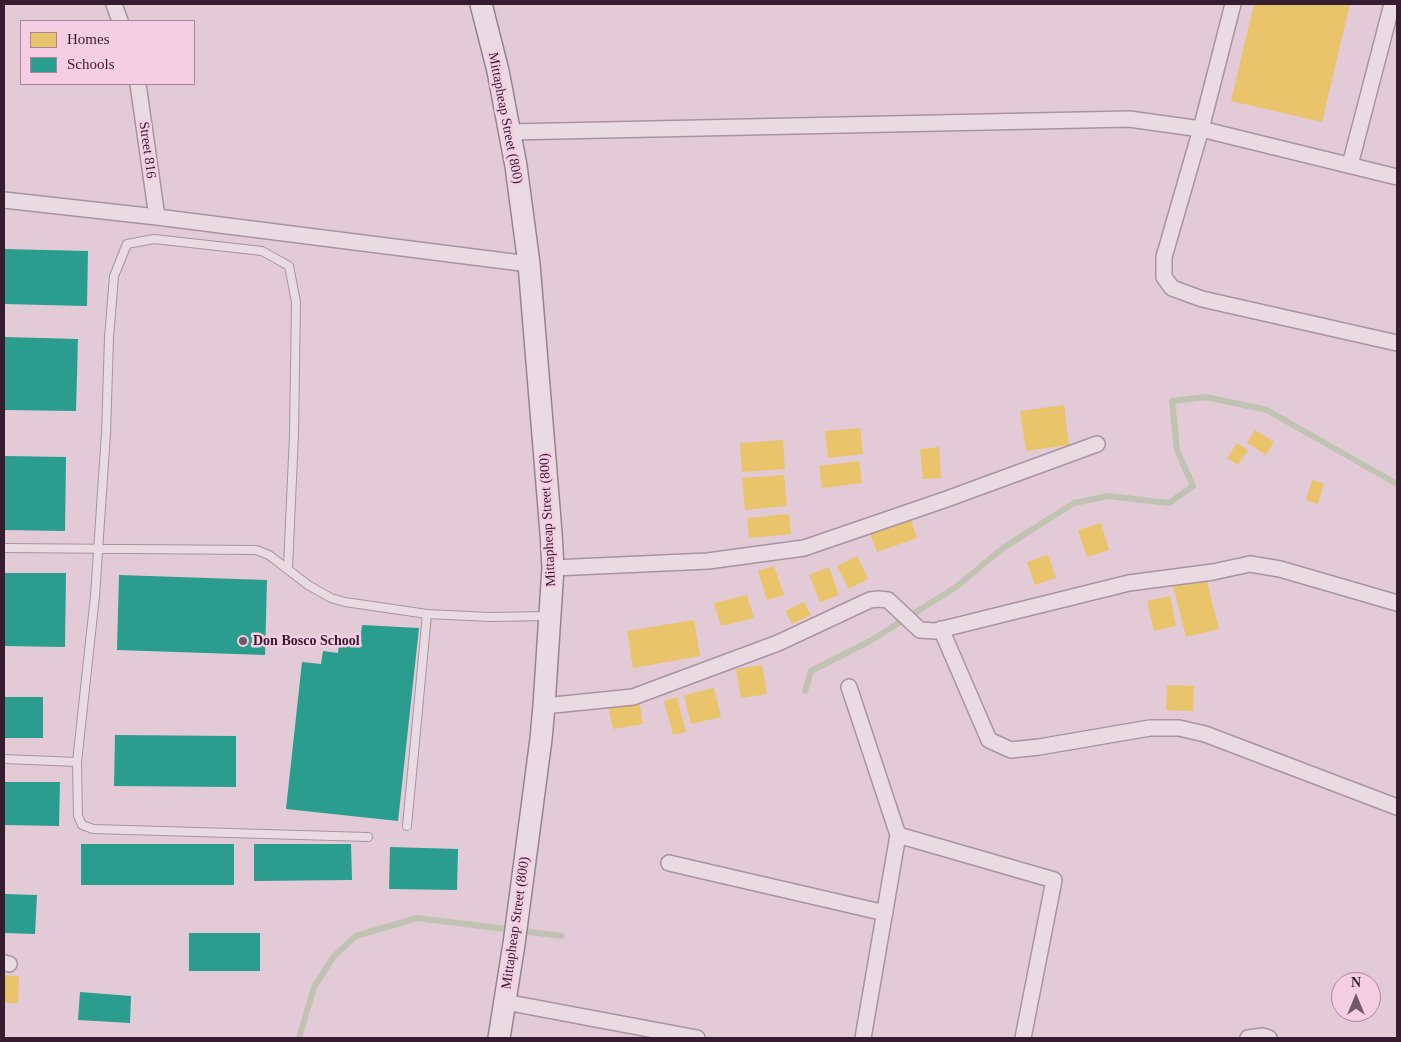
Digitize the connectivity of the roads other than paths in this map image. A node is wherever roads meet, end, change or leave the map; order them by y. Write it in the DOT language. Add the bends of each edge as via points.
graph roads {
  1 [pos="114,4"];
  2 [pos="481,4"];
  3 [pos="1233,4"];
  4 [pos="1392,4"];
  5 [pos="120,20"];
  6 [pos="138,85"];
  7 [pos="1201,128"];
  8 [pos="509,132"];
  9 [pos="1350,165"];
  10 [pos="1397,177"];
  11 [pos="4,200"];
  12 [pos="157,217"];
  13 [pos="529,264"];
  14 [pos="1397,343"];
  15 [pos="1097,444"];
  16 [pos="4,548"];
  17 [pos="98,550"];
  18 [pos="288,568"];
  19 [pos="552,568"];
  20 [pos="1397,603"];
  21 [pos="427,614"];
  22 [pos="550,616"];
  23 [pos="942,629"];
  24 [pos="848,687"];
  25 [pos="544,706"];
  26 [pos="4,759"];
  27 [pos="77,762"];
  28 [pos="1397,806"];
  29 [pos="407,826"];
  30 [pos="898,835"];
  31 [pos="368,837"];
  32 [pos="669,863"];
  33 [pos="885,913"];
  34 [pos="505,1002"];
  35 [pos="499,1038"];
  36 [pos="697,1038"];
  37 [pos="863,1038"];
  38 [pos="1023,1038"];
  39 [pos="1248,1038"];
  40 [pos="1268,1038"];
  1 -- 5 [label="street"];
  2 -- 8 [label="main road, Mittapheap Street (800)"];
  3 -- 7 [label="street"];
  4 -- 9 [label="street"];
  6 -- 12 [label="street, Street 816"];
  7 -- 8 [label="street" via="1129,119"];
  7 -- 9 [label="street"];
  7 -- 14 [label="street" via="1164,257 1164,277 1172,288 1202,299"];
  8 -- 13 [label="main road, Mittapheap Street (800)"];
  9 -- 10 [label="street"];
  11 -- 12 [label="street"];
  12 -- 13 [label="street"];
  13 -- 19 [label="main road, Mittapheap Street (800)"];
  15 -- 19 [label="street" via="804,548 708,561"];
  16 -- 17 [label="lane"];
  17 -- 18 [label="lane" via="256,550"];
  17 -- 18 [label="lane" via="114,276 127,244 154,239 262,251 289,266 296,302"];
  17 -- 27 [label="lane"];
  18 -- 21 [label="lane" via="331,598"];
  19 -- 22 [label="main road, Mittapheap Street (800)"];
  20 -- 23 [label="street" via="1250,564 1129,583"];
  21 -- 22 [label="lane"];
  21 -- 29 [label="lane"];
  22 -- 25 [label="main road, Mittapheap Street (800)"];
  23 -- 25 [label="street" via="920,630 888,600 870,600 778,643 633,697"];
  23 -- 28 [label="street" via="989,740 1011,750 1150,728 1179,728 1205,734"];
  24 -- 30 [label="street"];
  25 -- 34 [label="main road, Mittapheap Street (800)"];
  26 -- 27 [label="lane"];
  27 -- 31 [label="lane" via="78,816 82,825 93,829"];
  30 -- 33 [label="street"];
  30 -- 38 [label="street" via="1054,880"];
  32 -- 33 [label="street"];
  33 -- 37 [label="street"];
  34 -- 35 [label="main road, Mittapheap Street (800)"];
  34 -- 36 [label="street"];
  39 -- 40 [label="street"];
}
